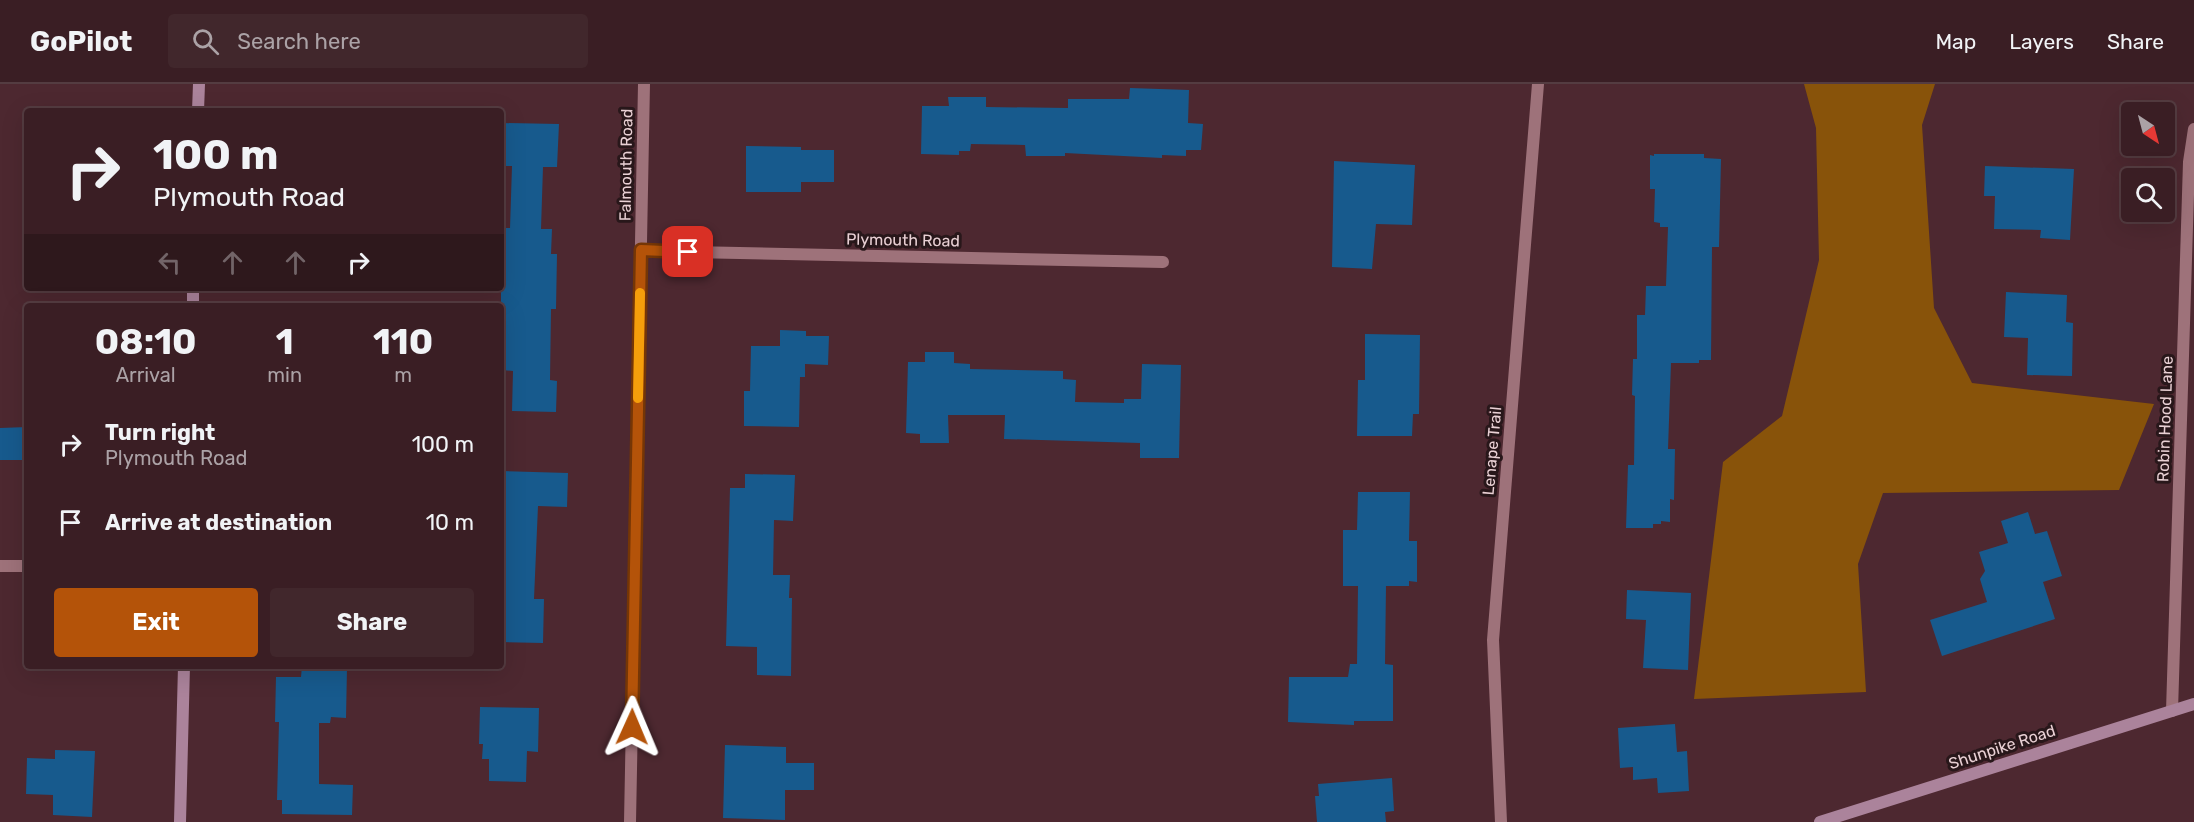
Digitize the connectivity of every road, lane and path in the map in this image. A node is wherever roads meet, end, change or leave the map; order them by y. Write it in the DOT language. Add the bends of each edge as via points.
graph roads {
  1 [pos="199,84"];
  2 [pos="644,84"];
  3 [pos="1538,84"];
  4 [pos="198,108"];
  5 [pos="2194,129"];
  6 [pos="641,250"];
  7 [pos="1163,262"];
  8 [pos="0,566"];
  9 [pos="24,566"];
  10 [pos="184,669"];
  11 [pos="2194,704"];
  12 [pos="2172,711"];
  13 [pos="180,822"];
  14 [pos="630,822"];
  15 [pos="1501,822"];
  16 [pos="1820,822"];
  1 -- 4 [label="main road"];
  2 -- 6 [label="street, Falmouth Road"];
  3 -- 15 [label="street, Lenape Trail" via="1493,640"];
  5 -- 12 [label="street, Robin Hood Lane" via="2189,162"];
  6 -- 7 [label="street, Plymouth Road"];
  6 -- 14 [label="street, Falmouth Road"];
  8 -- 9 [label="street"];
  10 -- 13 [label="main road"];
  11 -- 12 [label="main road, Shunpike Road"];
  12 -- 16 [label="main road, Shunpike Road"];
}
